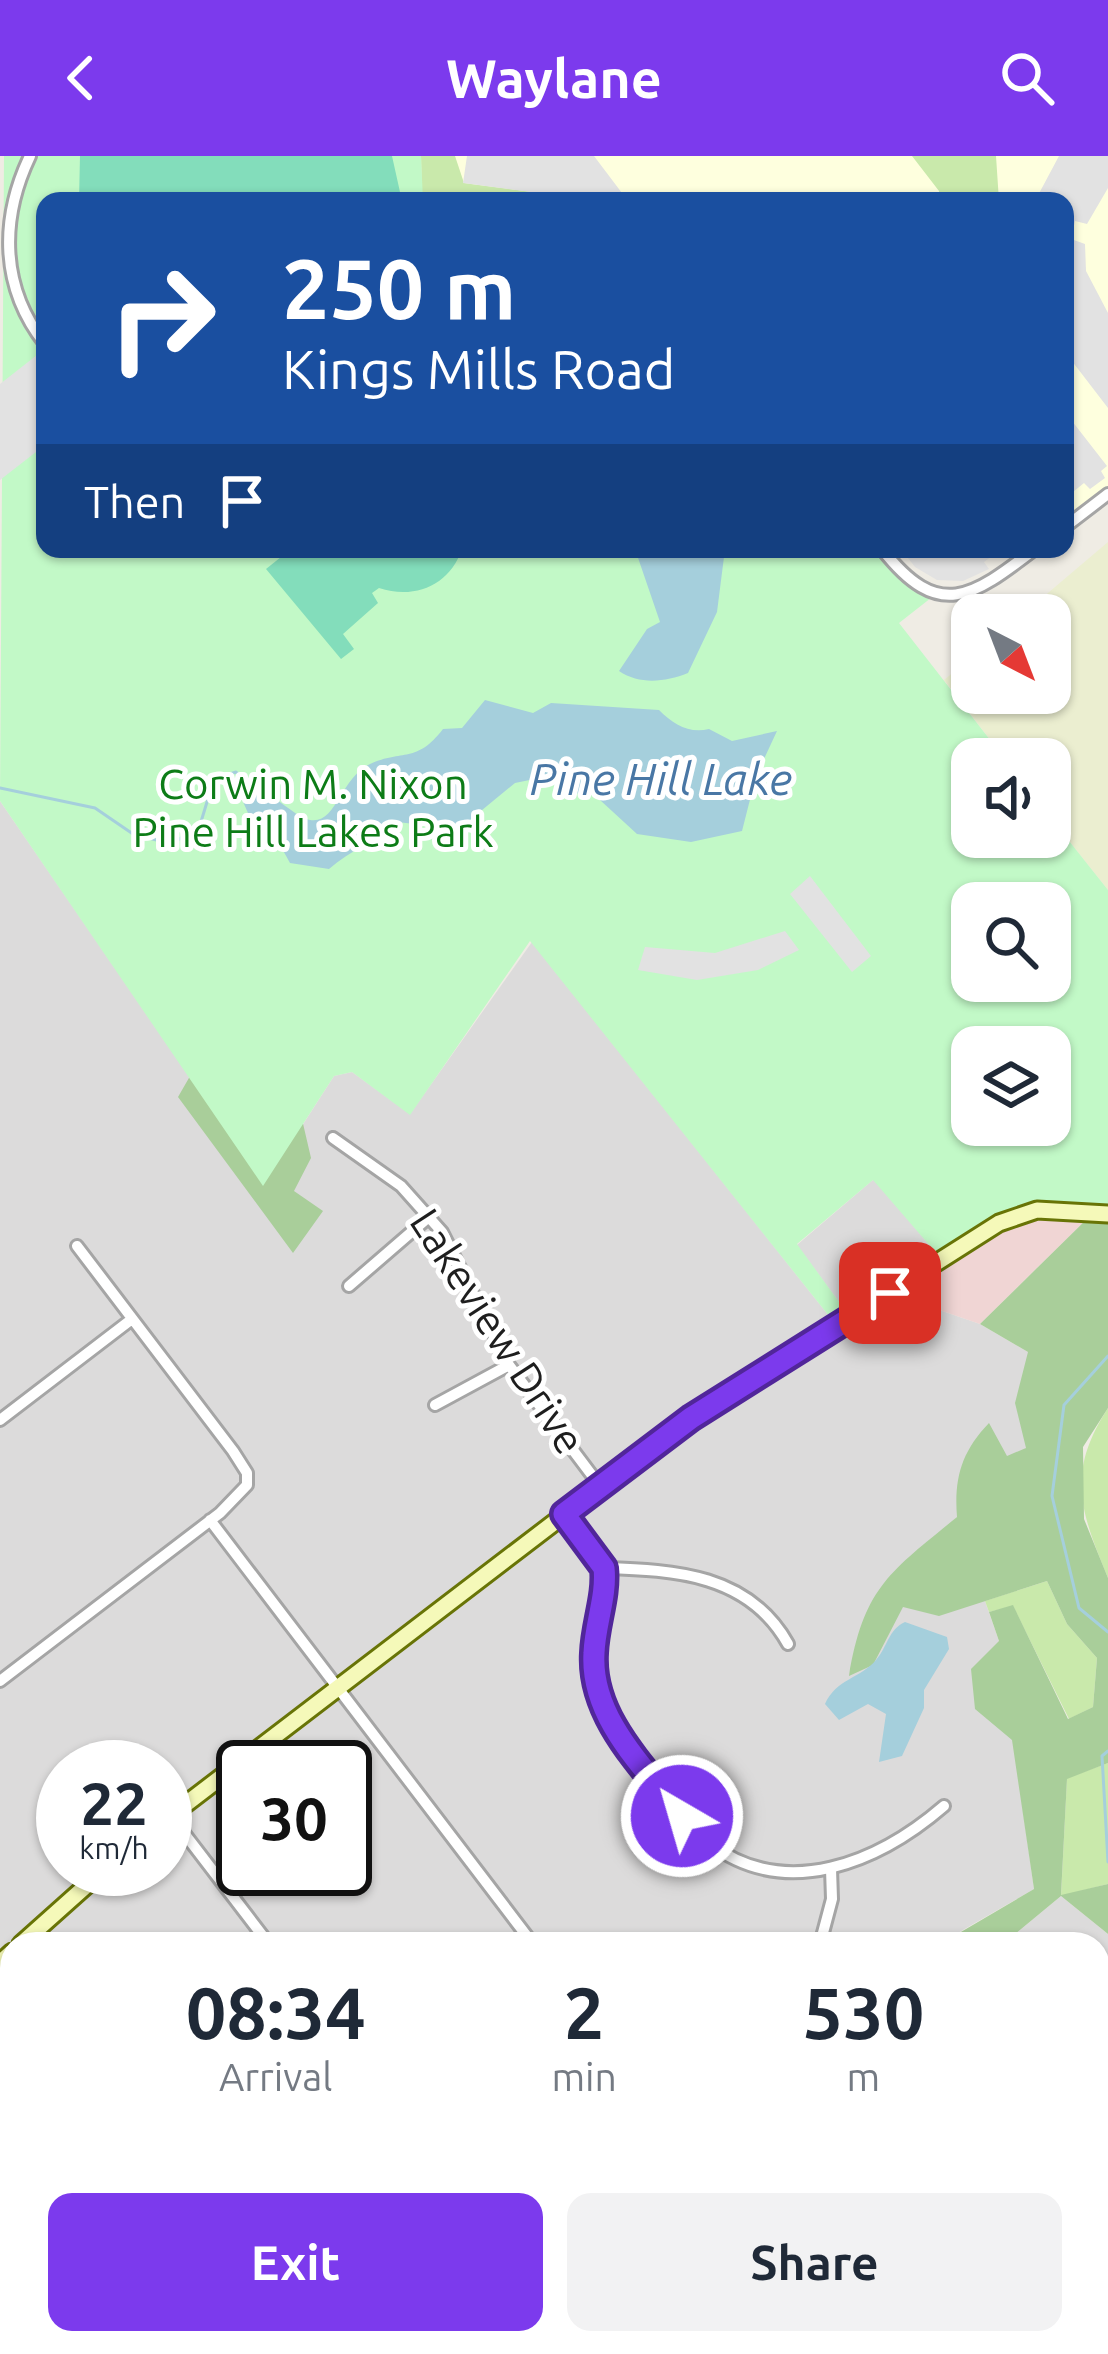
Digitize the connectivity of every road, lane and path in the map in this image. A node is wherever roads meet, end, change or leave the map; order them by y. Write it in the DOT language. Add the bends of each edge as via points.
graph roads {
  1 [pos="30,156"];
  2 [pos="36,331"];
  3 [pos="1108,494"];
  4 [pos="1074,519"];
  5 [pos="889,558"];
  6 [pos="1024,558"];
  7 [pos="333,1138"];
  8 [pos="1108,1214"];
  9 [pos="430,1216"];
  10 [pos="77,1246"];
  11 [pos="349,1286"];
  12 [pos="132,1319"];
  13 [pos="509,1365"];
  14 [pos="436,1405"];
  15 [pos="0,1420"];
  16 [pos="600,1486"];
  17 [pos="564,1514"];
  18 [pos="210,1520"];
  19 [pos="604,1568"];
  20 [pos="788,1644"];
  21 [pos="0,1681"];
  22 [pos="336,1689"];
  23 [pos="192,1800"];
  24 [pos="944,1806"];
  25 [pos="192,1848"];
  26 [pos="831,1869"];
  27 [pos="75,1896"];
  28 [pos="34,1932"];
  29 [pos="259,1932"];
  30 [pos="524,1932"];
  31 [pos="823,1932"];
  1 -- 2 [label="street" via="7,208 3,249 16,302"];
  3 -- 4 [label="street"];
  5 -- 6 [label="street" via="910,583 953,597 991,583"];
  7 -- 9 [label="street, Lakeview Drive"];
  8 -- 16 [label="street" via="1037,1210 999,1223 691,1418"];
  9 -- 11 [label="street"];
  9 -- 13 [label="street, Lakeview Drive" via="458,1255"];
  10 -- 12 [label="street"];
  12 -- 15 [label="street"];
  12 -- 18 [label="street" via="247,1473 241,1496"];
  13 -- 14 [label="street"];
  13 -- 16 [label="street, Lakeview Drive"];
  16 -- 17 [label="street"];
  17 -- 19 [label="street, Lakeview Drive"];
  17 -- 22 [label="street"];
  18 -- 21 [label="street"];
  18 -- 22 [label="street"];
  19 -- 20 [label="street" via="721,1583 768,1615"];
  19 -- 26 [label="street" via="594,1670 622,1740 718,1849 770,1870"];
  22 -- 23 [label="street"];
  22 -- 30 [label="street"];
  24 -- 26 [label="street" via="895,1843"];
  25 -- 29 [label="street"];
  26 -- 31 [label="street"];
  27 -- 28 [label="street"];
}
